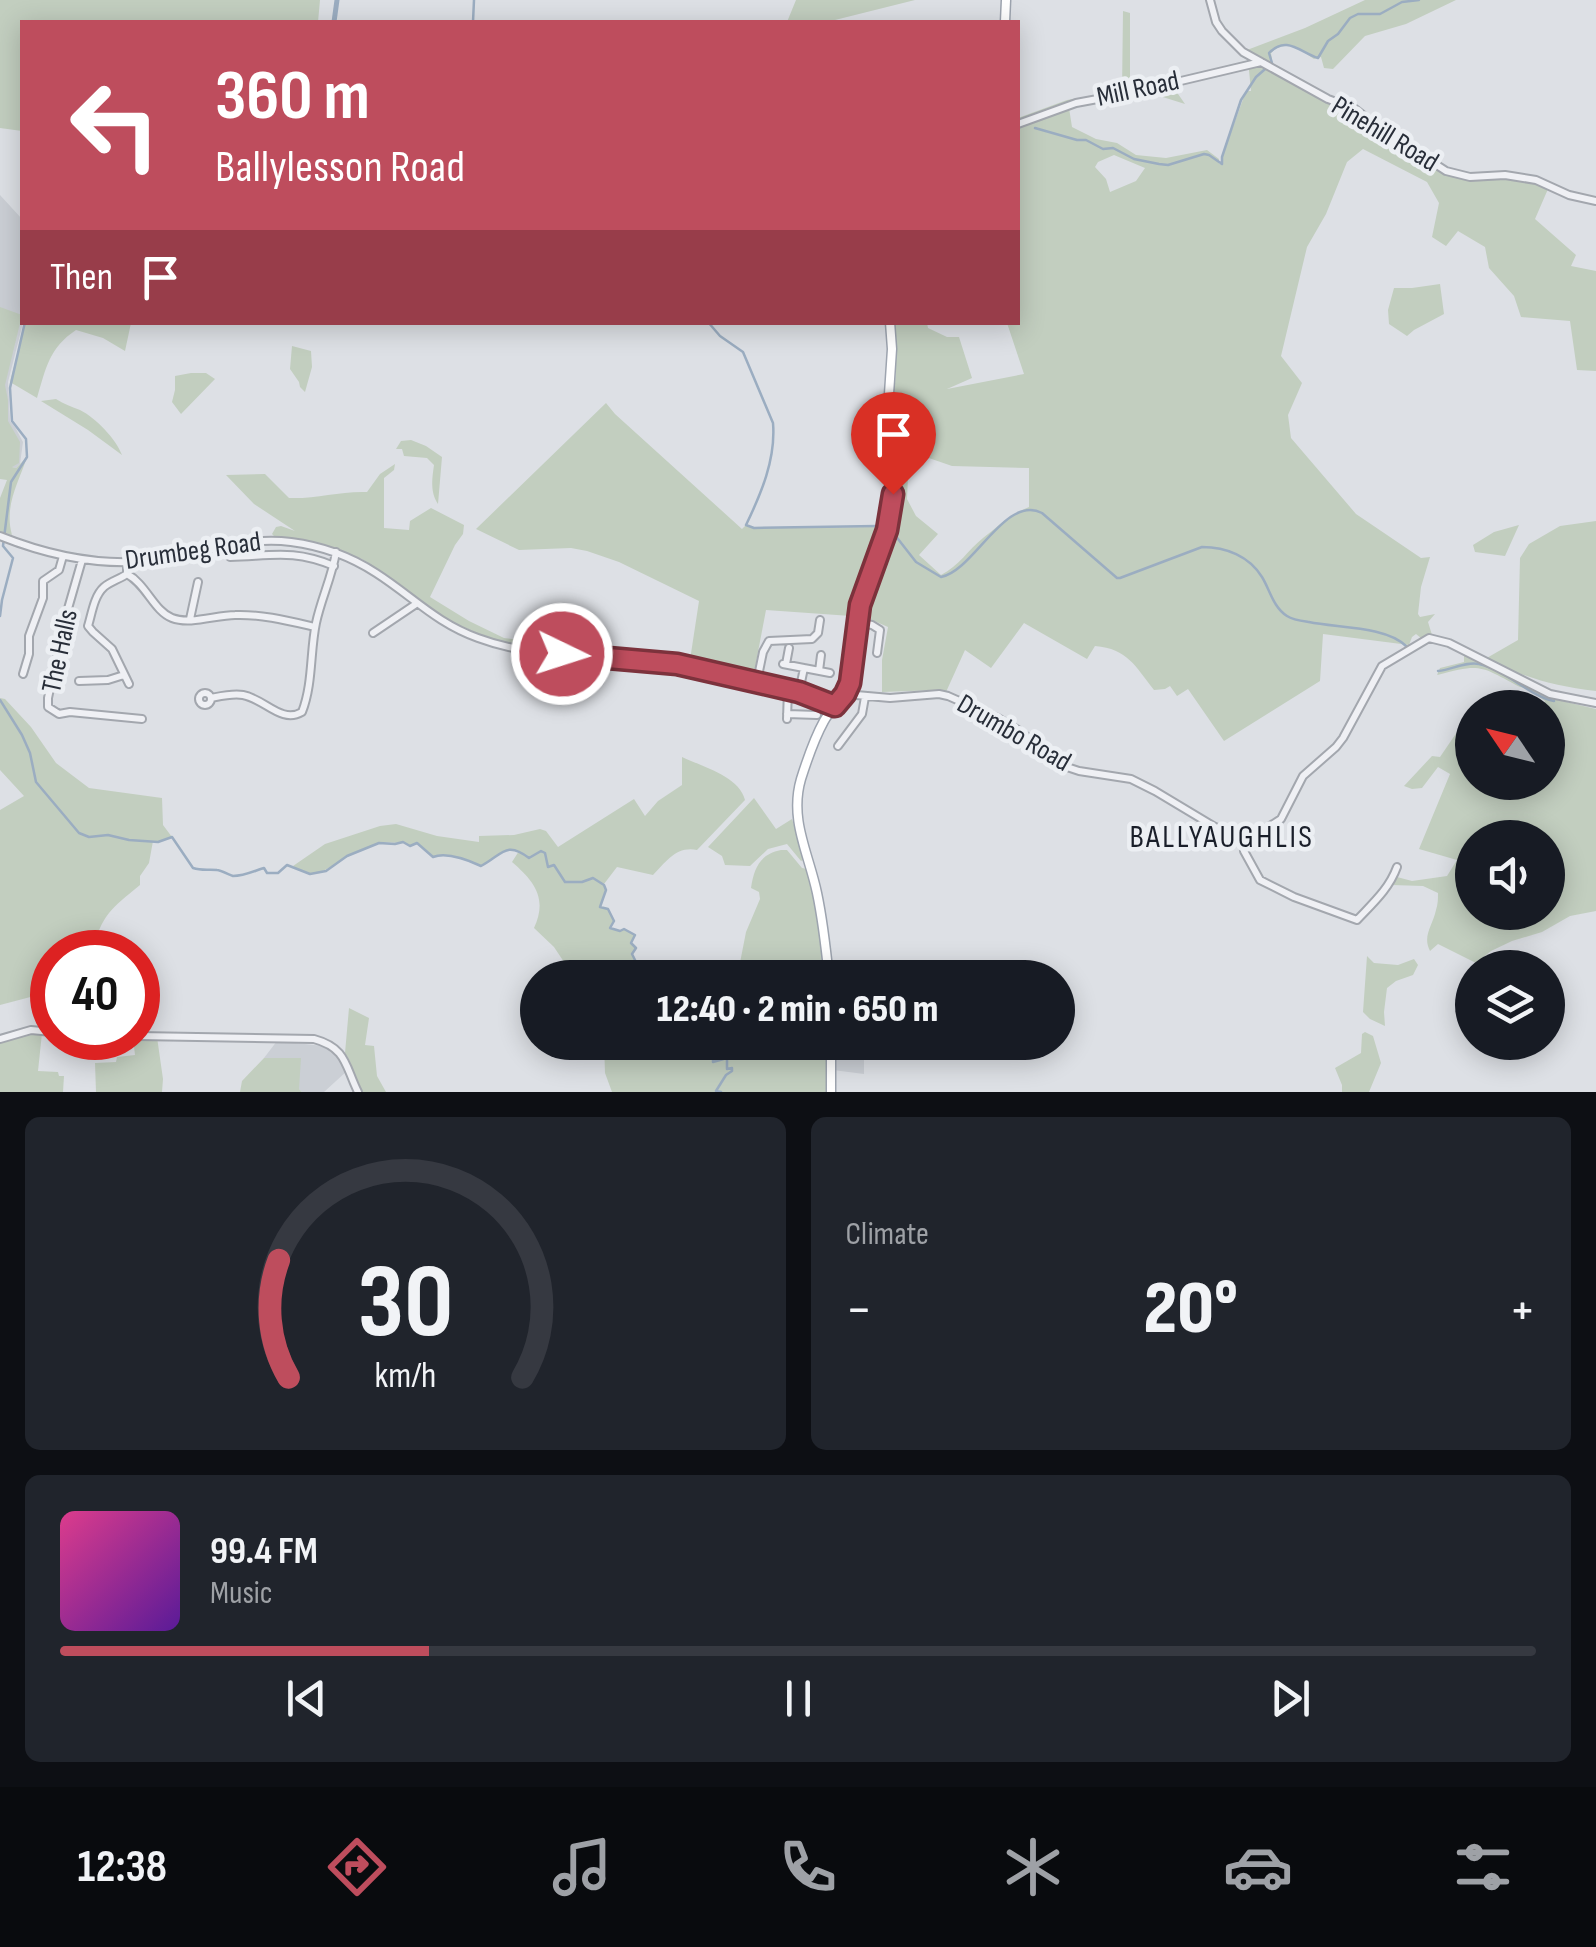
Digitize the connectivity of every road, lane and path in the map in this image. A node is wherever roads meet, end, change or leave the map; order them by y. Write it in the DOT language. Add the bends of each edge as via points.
graph roads {
  1 [pos="1210,0"];
  2 [pos="1266,65"];
  3 [pos="1020,123"];
  4 [pos="1596,201"];
  5 [pos="890,325"];
  6 [pos="4,538"];
  7 [pos="336,552"];
  8 [pos="63,556"];
  9 [pos="230,558"];
  10 [pos="82,560"];
  11 [pos="127,563"];
  12 [pos="334,566"];
  13 [pos="126,574"];
  14 [pos="198,582"];
  15 [pos="416,604"];
  16 [pos="190,619"];
  17 [pos="820,620"];
  18 [pos="856,622"];
  19 [pos="315,627"];
  20 [pos="373,633"];
  21 [pos="790,648"];
  22 [pos="877,653"];
  23 [pos="822,655"];
  24 [pos="804,668"];
  25 [pos="818,671"];
  26 [pos="830,673"];
  27 [pos="24,674"];
  28 [pos="124,674"];
  29 [pos="79,681"];
  30 [pos="757,682"];
  31 [pos="129,684"];
  32 [pos="788,689"];
  33 [pos="799,692"];
  34 [pos="845,694"];
  35 [pos="865,697"];
  36 [pos="211,698"];
  37 [pos="1596,703"];
  38 [pos="835,706"];
  39 [pos="816,714"];
  40 [pos="142,720"];
  41 [pos="838,746"];
  42 [pos="1243,835"];
  43 [pos="1397,867"];
  44 [pos="826,960"];
  45 [pos="30,1030"];
  46 [pos="160,1036"];
  47 [pos="0,1039"];
  48 [pos="831,1060"];
  49 [pos="358,1092"];
  50 [pos="831,1092"];
  1 -- 2 [label="street, Pinehill Road" via="1228,39"];
  2 -- 3 [label="street, Mill Road" via="1076,102"];
  2 -- 4 [label="street, Pinehill Road" via="1356,109 1446,171 1536,180"];
  5 -- 18 [label="main road" via="893,494"];
  6 -- 8 [label="street, Drumbeg Road"];
  7 -- 11 [label="street, Drumbeg Road" via="258,541"];
  7 -- 12 [label="street"];
  7 -- 15 [label="street, Drumbeg Road"];
  8 -- 10 [label="street, Drumbeg Road"];
  8 -- 27 [label="street" via="43,581"];
  9 -- 12 [label="street" via="310,556"];
  10 -- 11 [label="street, Drumbeg Road"];
  10 -- 40 [label="street, The Halls" via="48,707 60,714"];
  11 -- 13 [label="street"];
  12 -- 19 [label="street"];
  13 -- 16 [label="street" via="166,616"];
  13 -- 28 [label="street" via="100,592 89,629 112,650"];
  14 -- 16 [label="street"];
  15 -- 20 [label="street"];
  15 -- 30 [label="street, Drumbeg Road" via="462,632 515,649 665,662"];
  16 -- 19 [label="street" via="239,614"];
  17 -- 30 [label="street" via="812,639 769,641"];
  18 -- 22 [label="street" via="878,627"];
  18 -- 34 [label="main road"];
  19 -- 36 [label="street" via="302,712 278,712 242,695"];
  21 -- 24 [label="street" via="784,664"];
  23 -- 25 [label="street"];
  24 -- 25 [label="street"];
  24 -- 33 [label="street"];
  25 -- 26 [label="street"];
  28 -- 29 [label="street"];
  28 -- 31 [label="street"];
  30 -- 32 [label="street, Drumbeg Road"];
  32 -- 33 [label="street, Drumbeg Road"];
  32 -- 39 [label="street" via="786,717"];
  33 -- 38 [label="street, Drumbeg Road"];
  34 -- 35 [label="street, Drumbo Road"];
  34 -- 38 [label="main road"];
  35 -- 41 [label="street" via="862,714"];
  35 -- 42 [label="street, Drumbo Road" via="948,696 998,718 1071,769 1130,779"];
  37 -- 42 [label="street" via="1550,694 1450,644 1424,640 1382,666 1343,738 1302,776 1281,819"];
  38 -- 44 [label="main road" via="819,731 796,803"];
  42 -- 43 [label="street" via="1260,880 1358,920"];
  45 -- 47 [label="street"];
  46 -- 49 [label="street" via="325,1042 341,1054"];
  48 -- 50 [label="main road"];
}
